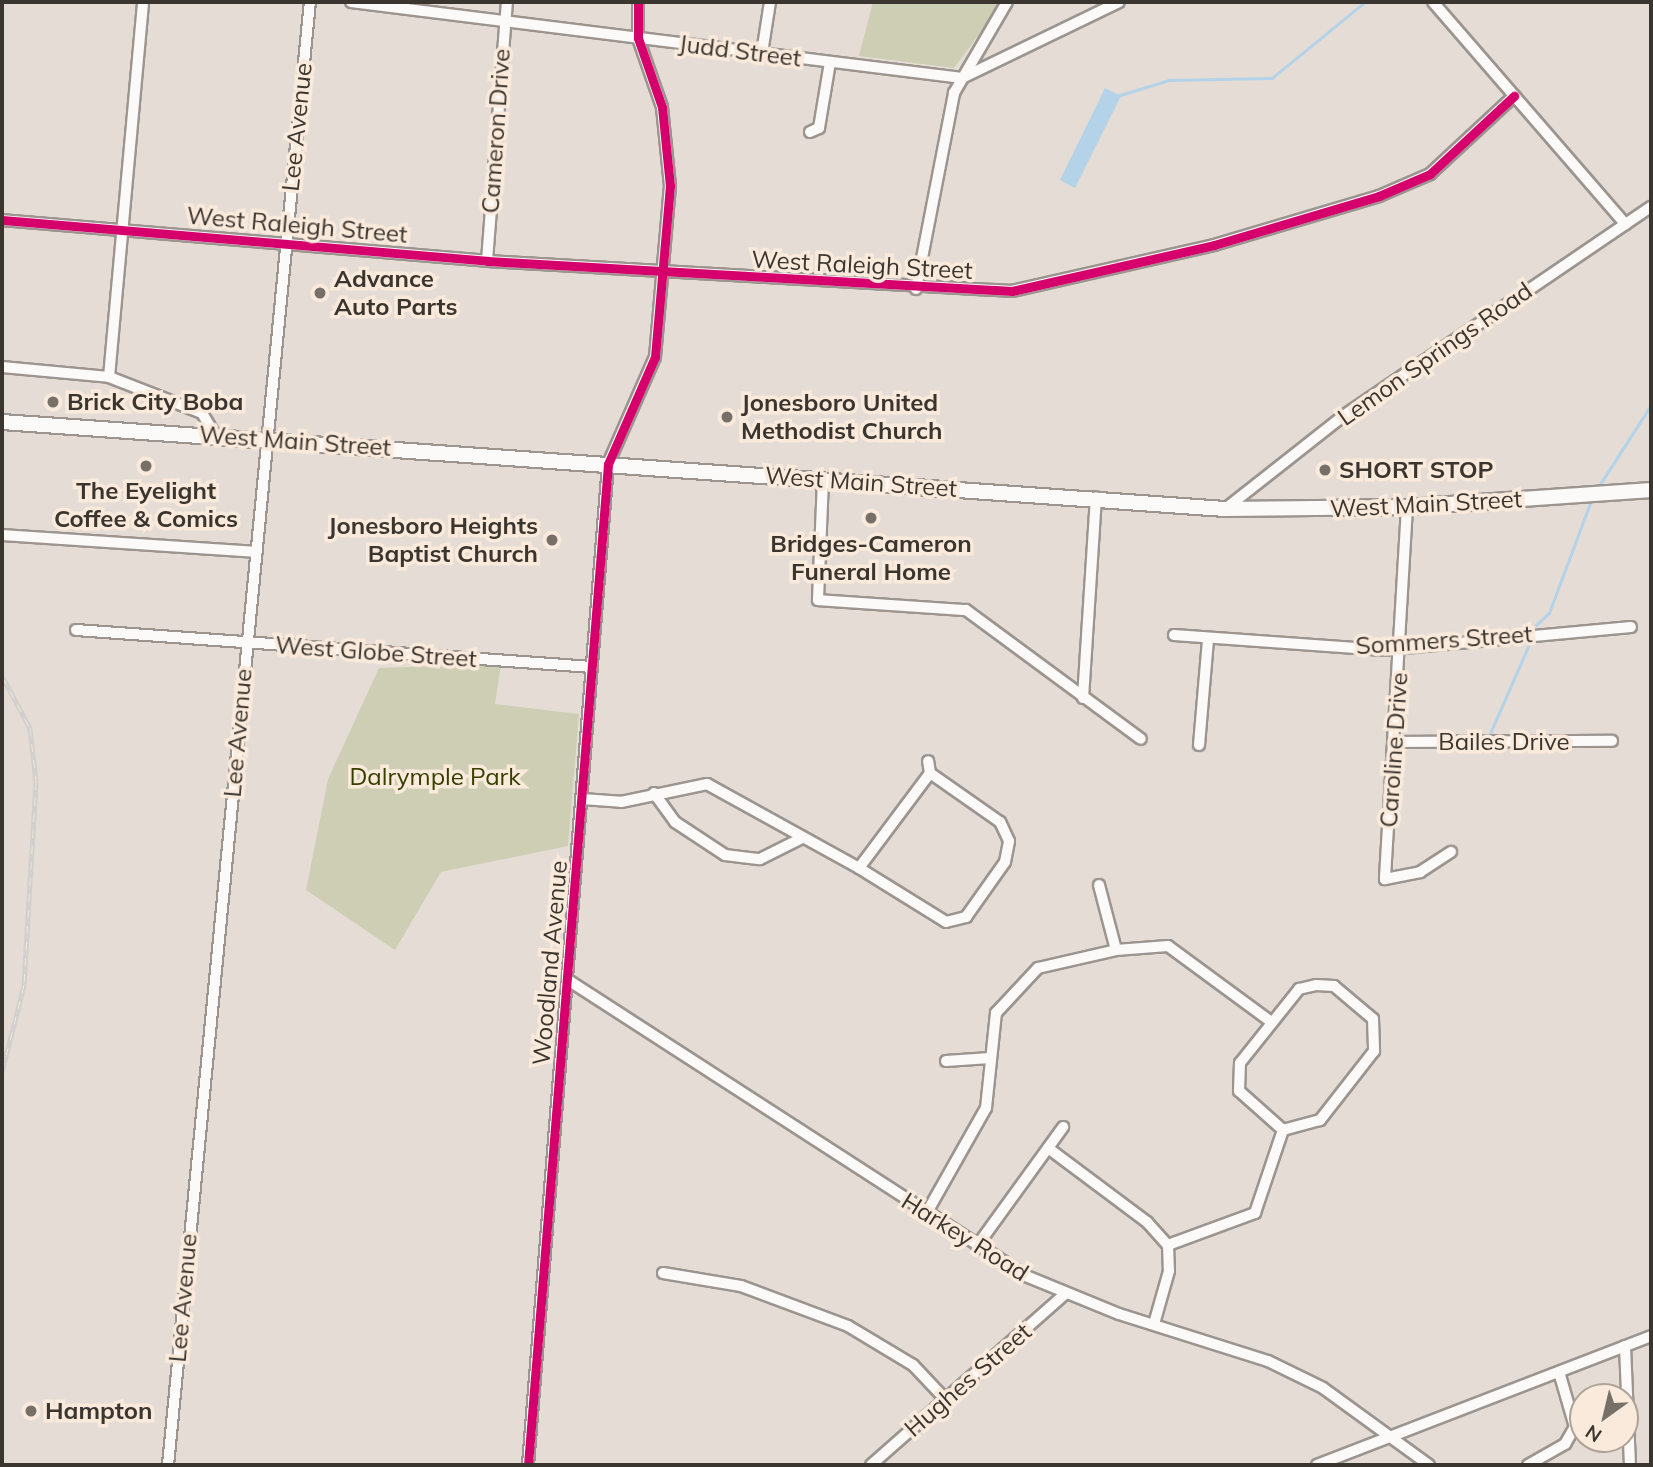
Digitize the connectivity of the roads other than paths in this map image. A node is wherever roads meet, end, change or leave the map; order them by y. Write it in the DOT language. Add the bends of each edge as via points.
graph roads {
  1 [pos="143,2"];
  2 [pos="310,2"];
  3 [pos="351,2"];
  4 [pos="506,2"];
  5 [pos="638,2"];
  6 [pos="769,2"];
  7 [pos="1007,2"];
  8 [pos="1119,2"];
  9 [pos="1433,2"];
  10 [pos="504,21"];
  11 [pos="638,38"];
  12 [pos="762,53"];
  13 [pos="830,62"];
  14 [pos="962,78"];
  15 [pos="1514,96"];
  16 [pos="810,132"];
  17 [pos="1651,207"];
  18 [pos="2,220"];
  19 [pos="1625,224"];
  20 [pos="120,228"];
  21 [pos="284,242"];
  22 [pos="487,261"];
  23 [pos="663,273"];
  24 [pos="916,289"];
  25 [pos="2,367"];
  26 [pos="109,377"];
  27 [pos="2,422"];
  28 [pos="215,435"];
  29 [pos="265,437"];
  30 [pos="608,464"];
  31 [pos="823,480"];
  32 [pos="1651,489"];
  33 [pos="1096,497"];
  34 [pos="1407,507"];
  35 [pos="1225,509"];
  36 [pos="2,536"];
  37 [pos="256,552"];
  38 [pos="1631,627"];
  39 [pos="76,630"];
  40 [pos="1174,635"];
  41 [pos="1208,639"];
  42 [pos="246,643"];
  43 [pos="1401,645"];
  44 [pos="592,667"];
  45 [pos="1083,698"];
  46 [pos="1141,739"];
  47 [pos="1612,741"];
  48 [pos="1396,742"];
  49 [pos="1199,745"];
  50 [pos="928,761"];
  51 [pos="930,773"];
  52 [pos="654,793"];
  53 [pos="582,799"];
  54 [pos="802,838"];
  55 [pos="1451,852"];
  56 [pos="859,868"];
  57 [pos="1099,885"];
  58 [pos="1116,950"];
  59 [pos="568,980"];
  60 [pos="1270,1021"];
  61 [pos="990,1058"];
  62 [pos="946,1061"];
  63 [pos="1063,1126"];
  64 [pos="1283,1130"];
  65 [pos="1048,1148"];
  66 [pos="926,1214"];
  67 [pos="1168,1245"];
  68 [pos="977,1246"];
  69 [pos="663,1273"];
  70 [pos="1065,1294"];
  71 [pos="1154,1324"];
  72 [pos="1651,1336"];
  73 [pos="1625,1346"];
  74 [pos="1559,1372"];
  75 [pos="946,1400"];
  76 [pos="1391,1436"];
  77 [pos="168,1465"];
  78 [pos="528,1465"];
  79 [pos="870,1465"];
  80 [pos="1317,1465"];
  81 [pos="1429,1465"];
  82 [pos="1528,1465"];
  83 [pos="1630,1465"];
  1 -- 20 [label="street"];
  2 -- 21 [label="street, Lee Avenue"];
  3 -- 10 [label="street, Judd Street"];
  4 -- 10 [label="street, Cameron Drive"];
  5 -- 11 [label="street, Woodland Avenue"];
  6 -- 12 [label="street"];
  7 -- 14 [label="street"];
  8 -- 14 [label="street"];
  9 -- 15 [label="street"];
  10 -- 11 [label="street, Judd Street"];
  10 -- 22 [label="street, Cameron Drive"];
  11 -- 12 [label="street, Judd Street"];
  11 -- 23 [label="street, Woodland Avenue" via="668,142"];
  12 -- 13 [label="street, Judd Street"];
  13 -- 14 [label="street, Judd Street"];
  13 -- 16 [label="street" via="819,128"];
  14 -- 24 [label="street" via="948,117"];
  15 -- 19 [label="street"];
  15 -- 24 [label="street, West Raleigh Street" via="1430,174 1379,196 1047,287"];
  17 -- 19 [label="street, Lemon Springs Road"];
  18 -- 20 [label="street, West Raleigh Street"];
  19 -- 35 [label="street, Lemon Springs Road" via="1343,416"];
  20 -- 21 [label="street, West Raleigh Street"];
  20 -- 26 [label="street"];
  21 -- 22 [label="street, West Raleigh Street"];
  21 -- 29 [label="street, Lee Avenue"];
  22 -- 23 [label="street, West Raleigh Street"];
  23 -- 24 [label="street, West Raleigh Street"];
  23 -- 30 [label="street, Woodland Avenue" via="654,359"];
  25 -- 26 [label="street"];
  26 -- 28 [label="street" via="202,414"];
  27 -- 28 [label="main road, West Main Street"];
  28 -- 29 [label="main road, West Main Street"];
  29 -- 30 [label="main road, West Main Street"];
  29 -- 37 [label="street, Lee Avenue"];
  30 -- 31 [label="main road, West Main Street"];
  30 -- 44 [label="street, Woodland Avenue"];
  31 -- 33 [label="main road, West Main Street"];
  31 -- 45 [label="street" via="818,600 965,610"];
  32 -- 34 [label="main road, West Main Street"];
  33 -- 35 [label="main road, West Main Street"];
  33 -- 45 [label="street"];
  34 -- 35 [label="main road, West Main Street"];
  34 -- 43 [label="street, Caroline Drive"];
  36 -- 37 [label="street"];
  37 -- 42 [label="street, Lee Avenue"];
  38 -- 43 [label="street, Sommers Street"];
  39 -- 42 [label="street, West Globe Street"];
  40 -- 41 [label="street, Sommers Street"];
  41 -- 43 [label="street, Sommers Street"];
  41 -- 49 [label="street"];
  42 -- 44 [label="street, West Globe Street"];
  42 -- 77 [label="street, Lee Avenue"];
  43 -- 48 [label="street, Caroline Drive"];
  44 -- 53 [label="street, Woodland Avenue"];
  45 -- 46 [label="street"];
  47 -- 48 [label="street, Bailes Drive"];
  48 -- 55 [label="street, Caroline Drive" via="1385,878 1420,872"];
  50 -- 51 [label="street"];
  51 -- 56 [label="street"];
  51 -- 56 [label="street" via="1000,822 1009,841 1004,862 966,917 946,922"];
  52 -- 53 [label="street" via="621,802"];
  52 -- 54 [label="street" via="707,784 731,792"];
  52 -- 54 [label="street" via="675,822 725,855 760,859"];
  53 -- 59 [label="street, Woodland Avenue"];
  54 -- 56 [label="street"];
  57 -- 58 [label="street"];
  58 -- 60 [label="street" via="1178,949"];
  58 -- 61 [label="street" via="1051,962 1027,975 996,1013"];
  59 -- 66 [label="street, Harkey Road"];
  59 -- 78 [label="street, Woodland Avenue"];
  60 -- 64 [label="street" via="1240,1063 1239,1091"];
  60 -- 64 [label="street" via="1299,989 1334,986 1373,1019 1377,1035 1368,1061 1320,1120"];
  61 -- 62 [label="street"];
  61 -- 66 [label="street" via="986,1108"];
  63 -- 65 [label="street"];
  64 -- 67 [label="street" via="1255,1213"];
  65 -- 67 [label="street" via="1147,1222"];
  65 -- 68 [label="street"];
  66 -- 68 [label="street, Harkey Road"];
  67 -- 71 [label="street" via="1168,1271"];
  68 -- 70 [label="street, Harkey Road"];
  69 -- 75 [label="street" via="741,1286 848,1326 913,1365"];
  70 -- 71 [label="street, Harkey Road"];
  70 -- 75 [label="street, Hughes Street"];
  71 -- 76 [label="street, Harkey Road" via="1268,1361 1323,1388"];
  72 -- 73 [label="street"];
  73 -- 74 [label="street"];
  73 -- 83 [label="street"];
  74 -- 76 [label="street"];
  74 -- 82 [label="street" via="1575,1427 1565,1444"];
  75 -- 79 [label="street, Hughes Street"];
  76 -- 80 [label="street"];
  76 -- 81 [label="street, Harkey Road"];
}
